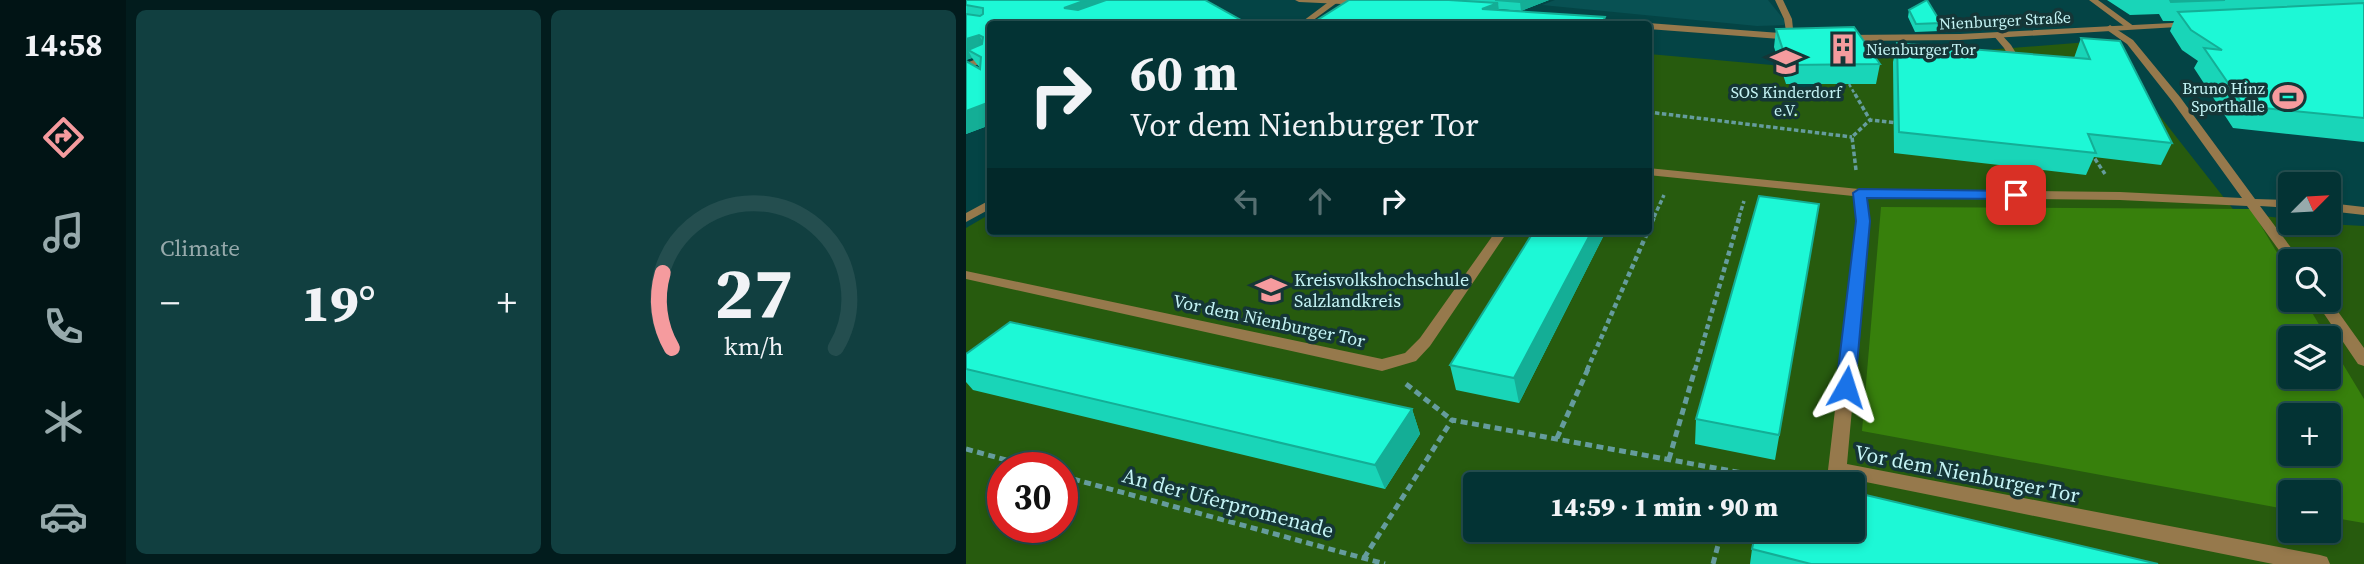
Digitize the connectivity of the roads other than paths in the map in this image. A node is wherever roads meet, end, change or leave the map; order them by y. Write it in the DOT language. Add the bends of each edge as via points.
graph roads {
  1 [pos="1299,0"];
  2 [pos="1779,0"];
  3 [pos="2093,0"];
  4 [pos="1334,2"];
  5 [pos="1371,4"];
  6 [pos="1574,20"];
  7 [pos="1307,21"];
  8 [pos="1587,21"];
  9 [pos="2197,24"];
  10 [pos="1652,26"];
  11 [pos="2131,27"];
  12 [pos="2110,28"];
  13 [pos="1997,35"];
  14 [pos="1791,37"];
  15 [pos="1802,37"];
  16 [pos="1836,38"];
  17 [pos="987,59"];
  18 [pos="1994,66"];
  19 [pos="969,68"];
  20 [pos="1652,171"];
  21 [pos="1859,193"];
  22 [pos="2252,201"];
  23 [pos="2278,203"];
  24 [pos="987,206"];
  25 [pos="2342,208"];
  26 [pos="2364,211"];
  27 [pos="966,218"];
  28 [pos="1499,235"];
  29 [pos="2286,249"];
  30 [pos="966,275"];
  31 [pos="2330,312"];
  32 [pos="2364,360"];
  33 [pos="2320,564"];
  1 -- 4 [label="street"];
  2 -- 14 [label="street"];
  3 -- 11 [label="street"];
  4 -- 5 [label="street"];
  4 -- 7 [label="street"];
  6 -- 8 [label="street"];
  9 -- 11 [label="street, Nienburger Straße"];
  10 -- 14 [label="street"];
  11 -- 12 [label="street, Nienburger Straße"];
  12 -- 13 [label="street, Nienburger Straße"];
  12 -- 22 [label="street" via="2133,45"];
  13 -- 16 [label="street, Nienburger Straße" via="1900,42"];
  13 -- 18 [label="street" via="2017,63"];
  14 -- 15 [label="street"];
  17 -- 19 [label="street"];
  20 -- 21 [label="street"];
  21 -- 22 [label="street"];
  21 -- 33 [label="street, Vor dem Nienburger Tor" via="1863,221 1837,470"];
  22 -- 23 [label="street"];
  22 -- 29 [label="street"];
  24 -- 27 [label="street"];
  25 -- 26 [label="street"];
  28 -- 30 [label="street, Vor dem Nienburger Tor" via="1425,342 1410,357 1382,365"];
  31 -- 32 [label="street"];
}
